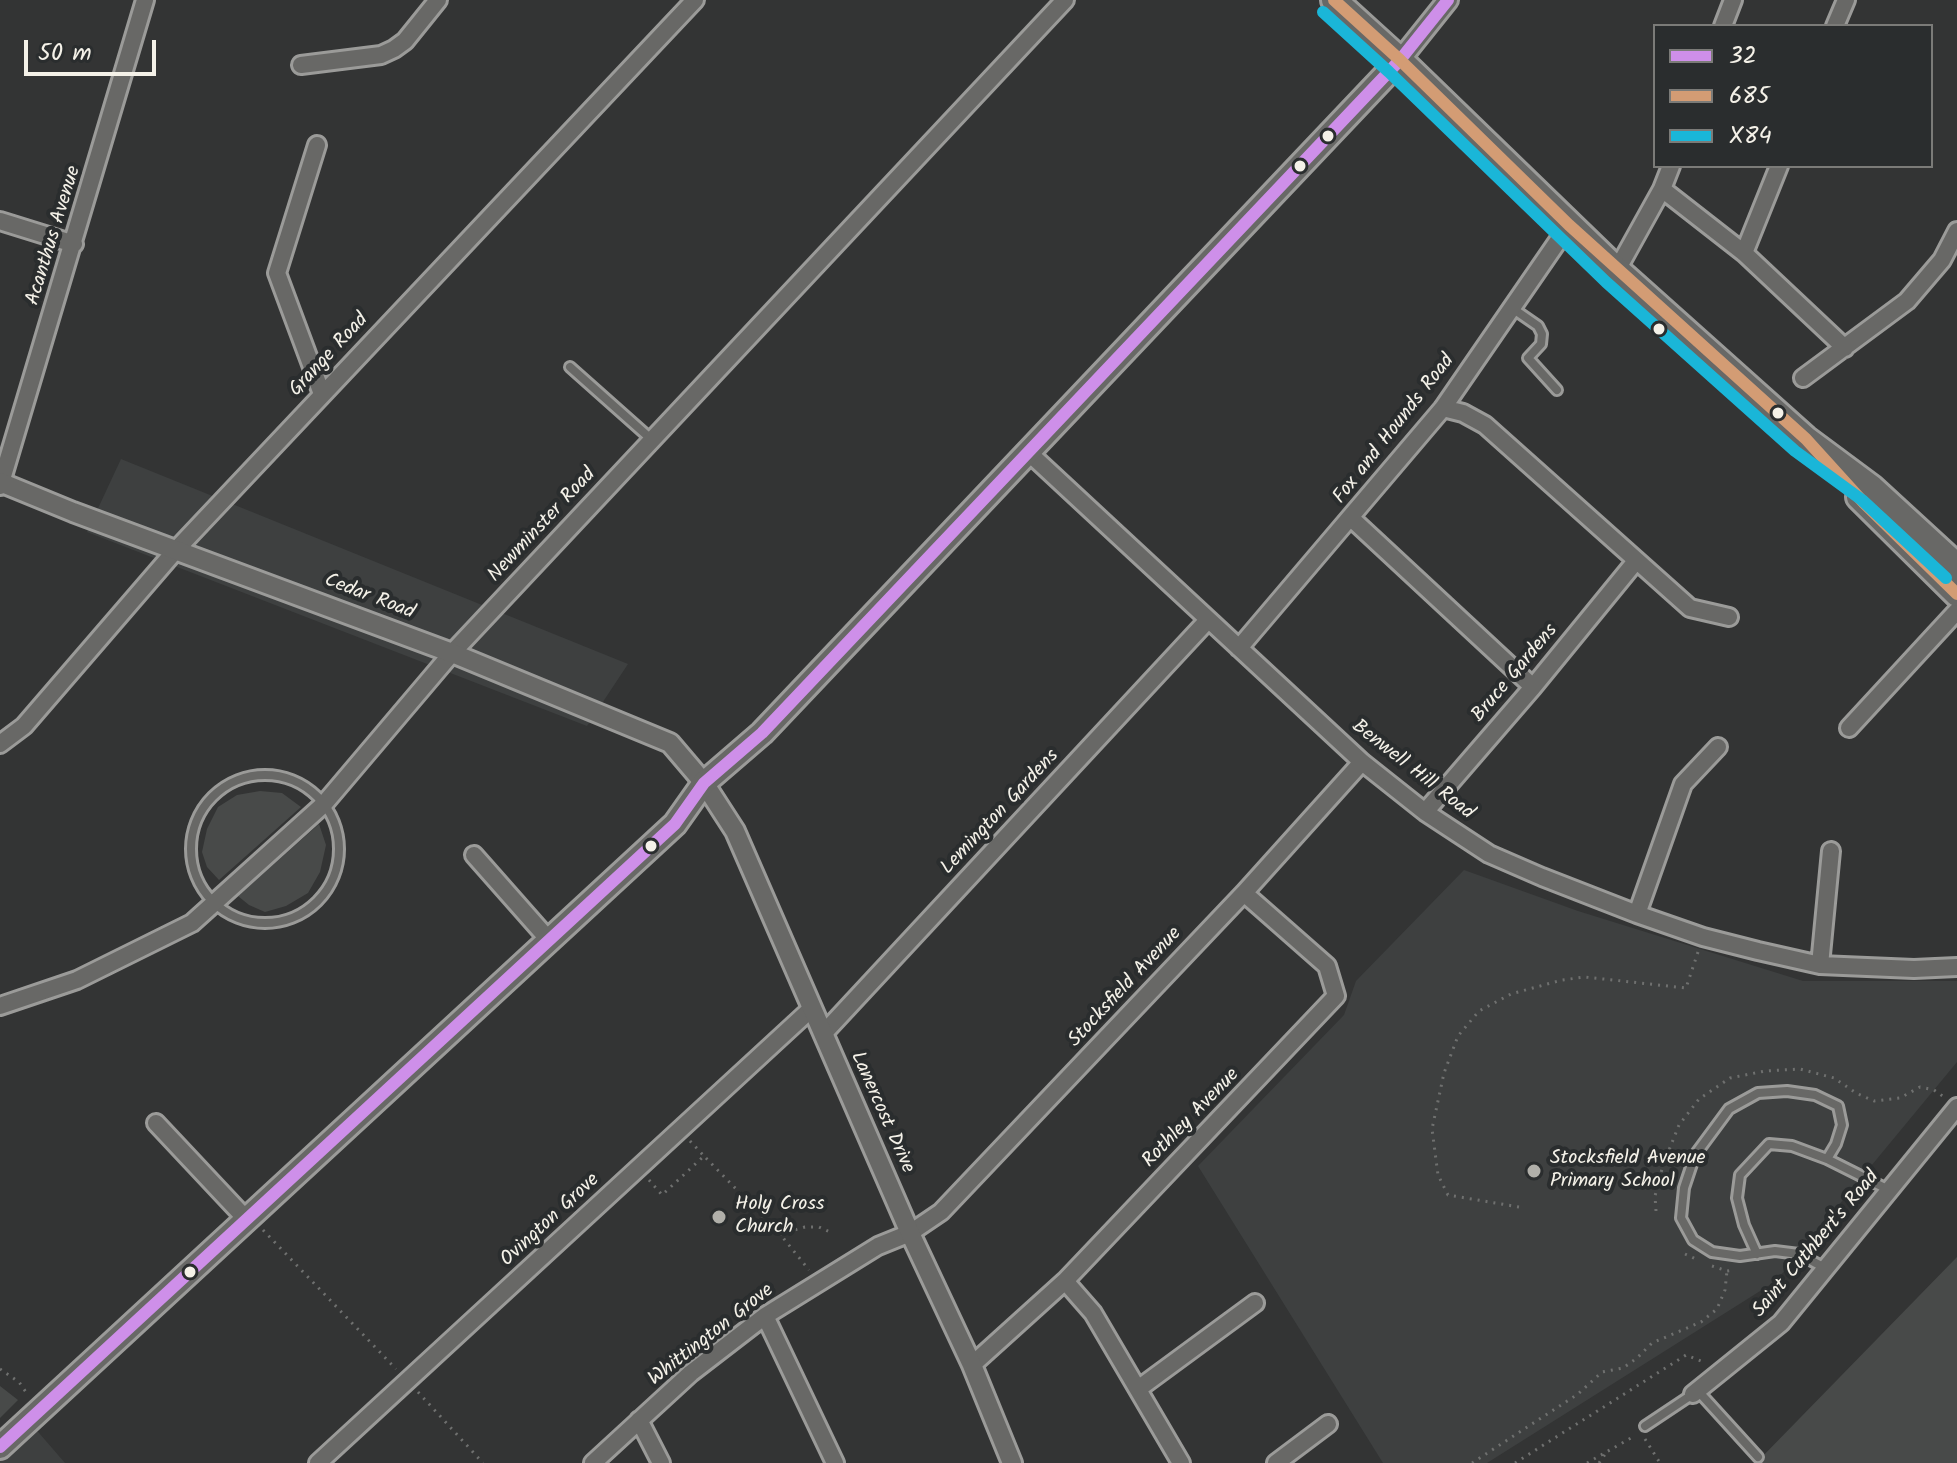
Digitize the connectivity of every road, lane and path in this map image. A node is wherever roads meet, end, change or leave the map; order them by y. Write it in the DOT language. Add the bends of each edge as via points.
graph roads {
  1 [pos="145,0"];
  2 [pos="438,0"];
  3 [pos="695,0"];
  4 [pos="1065,0"];
  5 [pos="1334,0"];
  6 [pos="1448,0"];
  7 [pos="1733,0"];
  8 [pos="1846,0"];
  9 [pos="1724,24"];
  10 [pos="1836,24"];
  11 [pos="1400,60"];
  12 [pos="301,65"];
  13 [pos="317,145"];
  14 [pos="1670,168"];
  15 [pos="1778,168"];
  16 [pos="1662,189"];
  17 [pos="0,221"];
  18 [pos="1569,225"];
  19 [pos="1957,231"];
  20 [pos="74,244"];
  21 [pos="1744,253"];
  22 [pos="1617,270"];
  23 [pos="1511,308"];
  24 [pos="1845,348"];
  25 [pos="570,367"];
  26 [pos="1803,378"];
  27 [pos="1557,390"];
  28 [pos="322,394"];
  29 [pos="1443,408"];
  30 [pos="651,439"];
  31 [pos="1806,439"];
  32 [pos="1027,451"];
  33 [pos="0,484"];
  34 [pos="1351,518"];
  35 [pos="175,551"];
  36 [pos="1636,561"];
  37 [pos="1957,566"];
  38 [pos="1957,594"];
  39 [pos="1957,611"];
  40 [pos="1729,617"];
  41 [pos="1208,620"];
  42 [pos="1239,648"];
  43 [pos="452,653"];
  44 [pos="1533,687"];
  45 [pos="1849,728"];
  46 [pos="0,744"];
  47 [pos="1718,747"];
  48 [pos="1362,762"];
  49 [pos="704,783"];
  50 [pos="324,804"];
  51 [pos="1425,812"];
  52 [pos="1831,851"];
  53 [pos="474,855"];
  54 [pos="1244,893"];
  55 [pos="214,903"];
  56 [pos="1637,914"];
  57 [pos="1703,937"];
  58 [pos="549,940"];
  59 [pos="1820,965"];
  60 [pos="1957,967"];
  61 [pos="0,1006"];
  62 [pos="811,1009"];
  63 [pos="823,1034"];
  64 [pos="1957,1107"];
  65 [pos="156,1123"];
  66 [pos="1827,1159"];
  67 [pos="638,1168"];
  68 [pos="1889,1190"];
  69 [pos="1519,1207"];
  70 [pos="248,1218"];
  71 [pos="830,1232"];
  72 [pos="910,1233"];
  73 [pos="780,1234"];
  74 [pos="1757,1254"];
  75 [pos="1825,1269"];
  76 [pos="1727,1271"];
  77 [pos="1065,1281"];
  78 [pos="819,1283"];
  79 [pos="1255,1303"];
  80 [pos="765,1316"];
  81 [pos="972,1365"];
  82 [pos="0,1369"];
  83 [pos="1724,1370"];
  84 [pos="407,1381"];
  85 [pos="1138,1389"];
  86 [pos="1695,1392"];
  87 [pos="40,1411"];
  88 [pos="639,1420"];
  89 [pos="1328,1424"];
  90 [pos="1642,1428"];
  91 [pos="1631,1438"];
  92 [pos="0,1447"];
  93 [pos="1609,1450"];
  94 [pos="1758,1457"];
  95 [pos="318,1463"];
  96 [pos="483,1463"];
  97 [pos="593,1463"];
  98 [pos="661,1463"];
  99 [pos="835,1463"];
  100 [pos="1012,1463"];
  101 [pos="1181,1463"];
  102 [pos="1276,1463"];
  103 [pos="1472,1463"];
  104 [pos="1515,1463"];
  105 [pos="1587,1463"];
  106 [pos="1599,1463"];
  107 [pos="1660,1463"];
  1 -- 20 [label="street, Acanthus Avenue"];
  2 -- 12 [label="street" via="394,49"];
  3 -- 28 [label="street, Grange Road"];
  4 -- 30 [label="street, Newminster Road"];
  5 -- 11 [label="main road"];
  6 -- 11 [label="street"];
  7 -- 9 [label="street"];
  8 -- 10 [label="street"];
  11 -- 18 [label="main road"];
  11 -- 32 [label="main road"];
  13 -- 28 [label="street" via="277,273"];
  14 -- 16 [label="street"];
  15 -- 21 [label="street"];
  16 -- 21 [label="street"];
  16 -- 22 [label="street"];
  17 -- 20 [label="street"];
  18 -- 22 [label="main road"];
  18 -- 23 [label="street, Fox and Hounds Road"];
  19 -- 24 [label="street" via="1942,260 1907,301"];
  20 -- 33 [label="street, Acanthus Avenue"];
  21 -- 24 [label="street"];
  22 -- 31 [label="main road"];
  23 -- 27 [label="lane" via="1538,326 1541,344 1528,358"];
  23 -- 29 [label="street, Fox and Hounds Road"];
  24 -- 26 [label="street"];
  25 -- 30 [label="lane"];
  28 -- 35 [label="street, Grange Road"];
  29 -- 34 [label="street, Fox and Hounds Road"];
  29 -- 36 [label="street" via="1485,425"];
  30 -- 43 [label="street, Newminster Road"];
  31 -- 37 [label="main road" via="1872,488"];
  31 -- 38 [label="main road"];
  32 -- 41 [label="street, Benwell Hill Road"];
  32 -- 49 [label="main road" via="762,733"];
  33 -- 35 [label="street, Cedar Road"];
  34 -- 42 [label="street, Fox and Hounds Road"];
  34 -- 44 [label="street"];
  35 -- 43 [label="street, Cedar Road"];
  35 -- 46 [label="street, Grange Road" via="24,726"];
  36 -- 40 [label="street" via="1690,608"];
  36 -- 44 [label="street, Bruce Gardens"];
  39 -- 45 [label="street"];
  41 -- 42 [label="street, Benwell Hill Road"];
  41 -- 63 [label="street, Lemington Gardens"];
  42 -- 48 [label="street, Benwell Hill Road"];
  43 -- 49 [label="street, Cedar Road" via="670,743"];
  43 -- 50 [label="street, Newminster Road"];
  44 -- 51 [label="street, Bruce Gardens"];
  47 -- 56 [label="street" via="1683,784"];
  48 -- 51 [label="street, Benwell Hill Road"];
  48 -- 54 [label="street, Stocksfield Avenue"];
  49 -- 58 [label="main road" via="675,824"];
  49 -- 62 [label="street, Lanercost Drive" via="735,831"];
  50 -- 55 [label="street, Newminster Road"];
  50 -- 55 [label="lane" via="339,850 335,874 305,912 258,923 234,917"];
  50 -- 55 [label="lane" via="306,787 284,777 259,775 235,781 215,794 199,813 191,836 199,884"];
  51 -- 56 [label="street, Benwell Hill Road" via="1489,854"];
  52 -- 59 [label="street"];
  53 -- 58 [label="street"];
  54 -- 72 [label="street, Stocksfield Avenue" via="941,1212"];
  54 -- 77 [label="street, Rothley Avenue" via="1327,966 1336,996"];
  55 -- 61 [label="street, Newminster Road" via="192,923 77,980"];
  56 -- 57 [label="street, Benwell Hill Road"];
  57 -- 59 [label="street, Benwell Hill Road"];
  57 -- 69 [label="path" via="1686,988 1585,977 1562,980 1511,994 1479,1011 1458,1036 1432,1129 1438,1175 1448,1195"];
  58 -- 70 [label="main road"];
  59 -- 60 [label="street, Benwell Hill Road"];
  62 -- 63 [label="street, Lanercost Drive"];
  62 -- 67 [label="street, Ovington Grove"];
  63 -- 72 [label="street, Lanercost Drive"];
  64 -- 68 [label="street, Saint Cuthbert's Road"];
  65 -- 70 [label="street"];
  66 -- 68 [label="lane"];
  66 -- 74 [label="lane" via="1769,1144 1740,1175 1737,1198"];
  66 -- 74 [label="lane" via="1842,1125 1838,1106 1815,1095 1758,1093 1716,1123 1695,1155 1681,1218 1693,1240 1712,1252"];
  67 -- 73 [label="path" via="662,1195 704,1156"];
  67 -- 84 [label="street, Ovington Grove"];
  68 -- 75 [label="street, Saint Cuthbert's Road"];
  70 -- 84 [label="path"];
  70 -- 87 [label="main road"];
  71 -- 73 [label="path" via="805,1227"];
  72 -- 78 [label="street, Whittington Grove" via="878,1246"];
  72 -- 81 [label="street, Lanercost Drive"];
  73 -- 78 [label="path"];
  74 -- 75 [label="lane" via="1799,1254"];
  75 -- 83 [label="street, Saint Cuthbert's Road" via="1781,1323"];
  76 -- 103 [label="path" via="1717,1309 1701,1322 1652,1343 1623,1368 1602,1372 1578,1394"];
  77 -- 81 [label="street, Rothley Avenue"];
  77 -- 85 [label="street" via="1093,1313"];
  78 -- 80 [label="street, Whittington Grove"];
  79 -- 85 [label="street"];
  80 -- 88 [label="street, Whittington Grove"];
  80 -- 99 [label="street"];
  81 -- 100 [label="street, Lanercost Drive"];
  82 -- 87 [label="path" via="19,1382"];
  83 -- 86 [label="street, Saint Cuthbert's Road"];
  83 -- 104 [label="path" via="1686,1355"];
  84 -- 95 [label="street, Ovington Grove"];
  84 -- 96 [label="path"];
  85 -- 101 [label="street"];
  86 -- 90 [label="lane"];
  86 -- 94 [label="lane"];
  87 -- 92 [label="main road"];
  88 -- 97 [label="street, Whittington Grove"];
  88 -- 98 [label="street"];
  89 -- 102 [label="street"];
  90 -- 107 [label="path"];
  91 -- 93 [label="path"];
  93 -- 105 [label="path"];
  93 -- 106 [label="path"];
}
